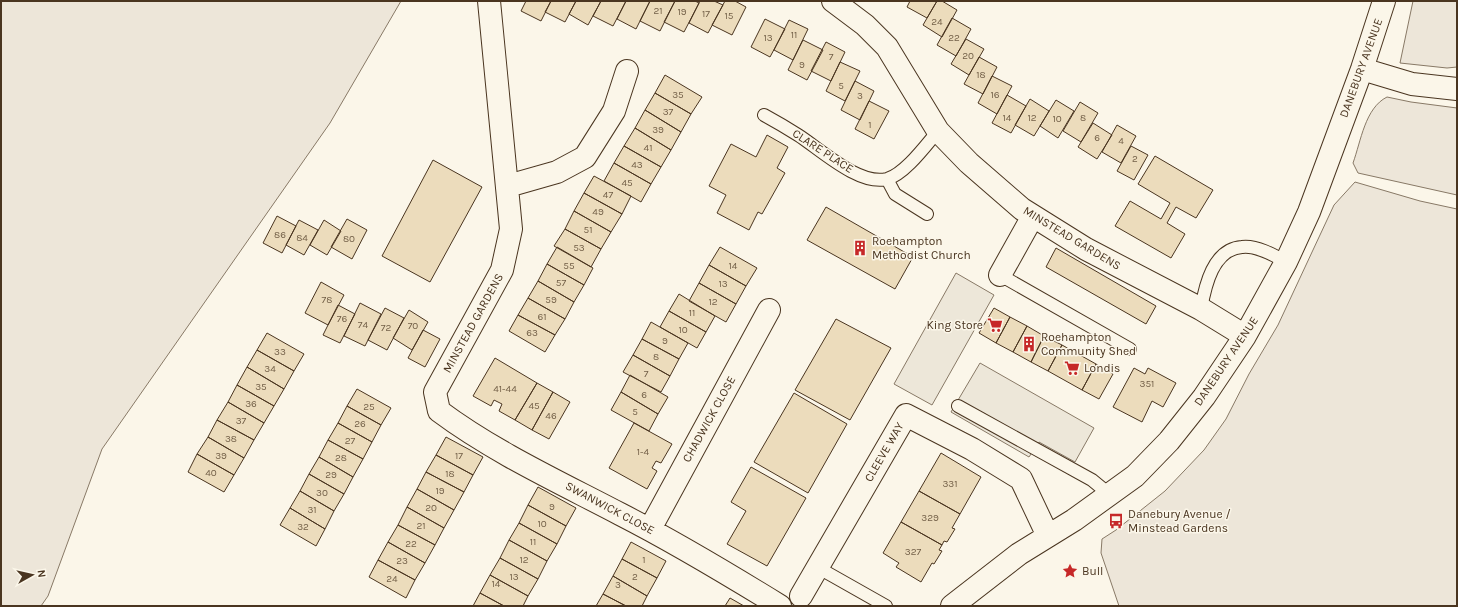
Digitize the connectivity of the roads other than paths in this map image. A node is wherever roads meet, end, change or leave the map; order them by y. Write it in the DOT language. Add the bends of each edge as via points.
graph roads {
  1 [pos="489,1"];
  2 [pos="833,1"];
  3 [pos="1384,1"];
  4 [pos="1362,69"];
  5 [pos="627,71"];
  6 [pos="1457,89"];
  7 [pos="764,115"];
  8 [pos="938,131"];
  9 [pos="887,179"];
  10 [pos="508,186"];
  11 [pos="927,214"];
  12 [pos="1033,216"];
  13 [pos="1286,262"];
  14 [pos="1000,275"];
  15 [pos="1200,309"];
  16 [pos="769,310"];
  17 [pos="1245,336"];
  18 [pos="1130,349"];
  19 [pos="958,406"];
  20 [pos="439,411"];
  21 [pos="1109,494"];
  22 [pos="650,529"];
  23 [pos="1048,536"];
  24 [pos="817,567"];
  25 [pos="801,596"];
  26 [pos="780,606"];
  27 [pos="886,606"];
  28 [pos="952,606"];
  1 -- 10 [label="street, MINSTEAD GARDENS"];
  2 -- 8 [label="street, MINSTEAD GARDENS" via="865,25 887,47"];
  3 -- 4 [label="street, DANEBURY AVENUE"];
  4 -- 6 [label="street" via="1412,84"];
  4 -- 13 [label="street, DANEBURY AVENUE" via="1309,212"];
  5 -- 10 [label="street" via="614,111 585,157 557,172"];
  7 -- 9 [label="lane, CLARE PLACE" via="856,172 872,179"];
  8 -- 9 [label="lane" via="910,162"];
  8 -- 12 [label="street, MINSTEAD GARDENS" via="969,163"];
  9 -- 11 [label="lane" via="895,194"];
  10 -- 20 [label="street, MINSTEAD GARDENS" via="511,229 502,270 435,392"];
  12 -- 14 [label="street"];
  12 -- 15 [label="street, MINSTEAD GARDENS" via="1086,249"];
  13 -- 15 [label="lane" via="1267,252 1243,246 1227,250 1214,267 1204,290"];
  13 -- 17 [label="street, DANEBURY AVENUE"];
  14 -- 18 [label="lane"];
  15 -- 17 [label="street, MINSTEAD GARDENS"];
  16 -- 22 [label="street, CHADWICK CLOSE"];
  17 -- 21 [label="street, DANEBURY AVENUE" via="1169,441 1135,476"];
  19 -- 21 [label="lane" via="1092,480"];
  20 -- 22 [label="street, SWANWICK CLOSE" via="504,452"];
  21 -- 23 [label="street, DANEBURY AVENUE"];
  22 -- 26 [label="street, SWANWICK CLOSE"];
  23 -- 24 [label="street, CLEEVE WAY" via="1021,479 972,449 906,414"];
  23 -- 28 [label="street, DANEBURY AVENUE" via="1019,554"];
  24 -- 25 [label="street, CLEEVE WAY"];
  24 -- 27 [label="lane"];
}
